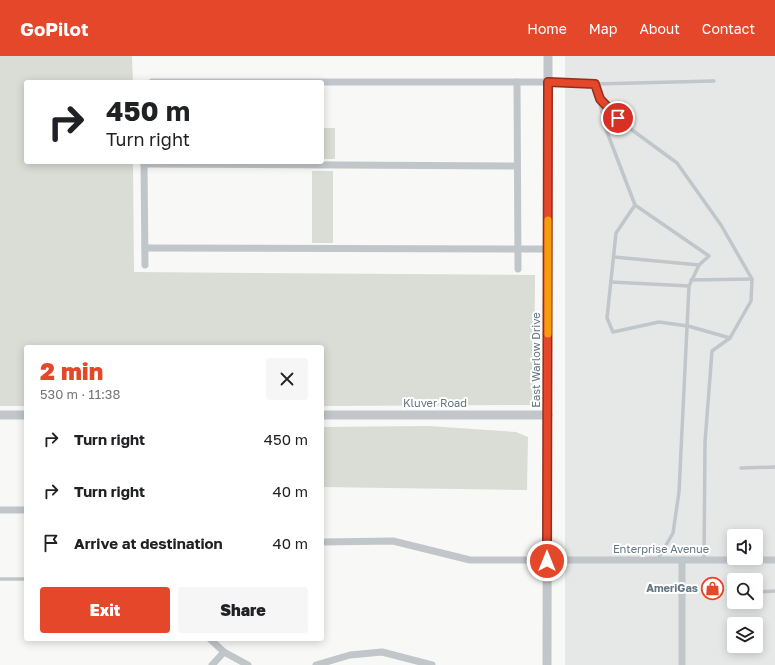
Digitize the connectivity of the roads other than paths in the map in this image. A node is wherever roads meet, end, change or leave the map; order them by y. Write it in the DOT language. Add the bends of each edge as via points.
graph roads {
  1 [pos="548,56"];
  2 [pos="714,81"];
  3 [pos="324,82"];
  4 [pos="517,82"];
  5 [pos="548,82"];
  6 [pos="595,84"];
  7 [pos="600,99"];
  8 [pos="144,164"];
  9 [pos="268,164"];
  10 [pos="517,166"];
  11 [pos="635,205"];
  12 [pos="145,248"];
  13 [pos="548,249"];
  14 [pos="518,250"];
  15 [pos="614,257"];
  16 [pos="145,265"];
  17 [pos="699,265"];
  18 [pos="518,269"];
  19 [pos="752,279"];
  20 [pos="691,280"];
  21 [pos="611,282"];
  22 [pos="689,286"];
  23 [pos="688,326"];
  24 [pos="730,338"];
  25 [pos="0,414"];
  26 [pos="24,414"];
  27 [pos="324,415"];
  28 [pos="548,415"];
  29 [pos="775,467"];
  30 [pos="741,468"];
  31 [pos="0,510"];
  32 [pos="24,510"];
  33 [pos="324,542"];
  34 [pos="658,559"];
  35 [pos="682,560"];
  36 [pos="704,560"];
  37 [pos="775,560"];
  38 [pos="547,561"];
  39 [pos="0,579"];
  40 [pos="24,579"];
  41 [pos="775,591"];
  42 [pos="763,592"];
  43 [pos="212,641"];
  44 [pos="224,652"];
  45 [pos="212,665"];
  46 [pos="248,665"];
  47 [pos="316,665"];
  48 [pos="432,665"];
  49 [pos="547,665"];
  50 [pos="682,665"];
  1 -- 5 [label="street, East Warlow Drive"];
  2 -- 6 [label="lane"];
  3 -- 4 [label="street"];
  4 -- 5 [label="street"];
  4 -- 10 [label="street"];
  5 -- 6 [label="lane"];
  5 -- 13 [label="street, East Warlow Drive"];
  6 -- 7 [label="lane"];
  7 -- 11 [label="lane" via="607,132"];
  7 -- 19 [label="lane" via="628,128 677,163 721,225"];
  8 -- 12 [label="street"];
  9 -- 10 [label="street"];
  10 -- 14 [label="street"];
  11 -- 15 [label="lane" via="616,233"];
  11 -- 17 [label="lane" via="709,256"];
  12 -- 14 [label="street"];
  12 -- 16 [label="street"];
  13 -- 14 [label="street"];
  13 -- 28 [label="street, East Warlow Drive"];
  14 -- 18 [label="street"];
  15 -- 17 [label="lane"];
  15 -- 21 [label="lane"];
  17 -- 20 [label="lane"];
  19 -- 20 [label="lane"];
  19 -- 24 [label="lane" via="751,301"];
  20 -- 22 [label="lane"];
  21 -- 22 [label="lane"];
  21 -- 23 [label="lane" via="608,318 613,332 659,322"];
  22 -- 23 [label="lane" via="686,305"];
  23 -- 24 [label="lane"];
  23 -- 34 [label="lane" via="679,492 673,533"];
  24 -- 36 [label="lane" via="712,351 705,442"];
  25 -- 26 [label="street"];
  27 -- 28 [label="street, Kluver Road"];
  28 -- 38 [label="street, East Warlow Drive"];
  29 -- 30 [label="lane"];
  31 -- 32 [label="street"];
  33 -- 38 [label="street, Enterprise Avenue" via="392,542 470,560"];
  34 -- 35 [label="street, Enterprise Avenue"];
  34 -- 38 [label="street, Enterprise Avenue"];
  35 -- 36 [label="street, Enterprise Avenue"];
  35 -- 50 [label="street"];
  36 -- 37 [label="street, Enterprise Avenue"];
  38 -- 49 [label="street, East Warlow Drive"];
  39 -- 40 [label="lane"];
  41 -- 42 [label="lane"];
  43 -- 44 [label="street"];
  44 -- 45 [label="street"];
  44 -- 46 [label="street"];
  47 -- 48 [label="street" via="350,655 382,652"];
}
